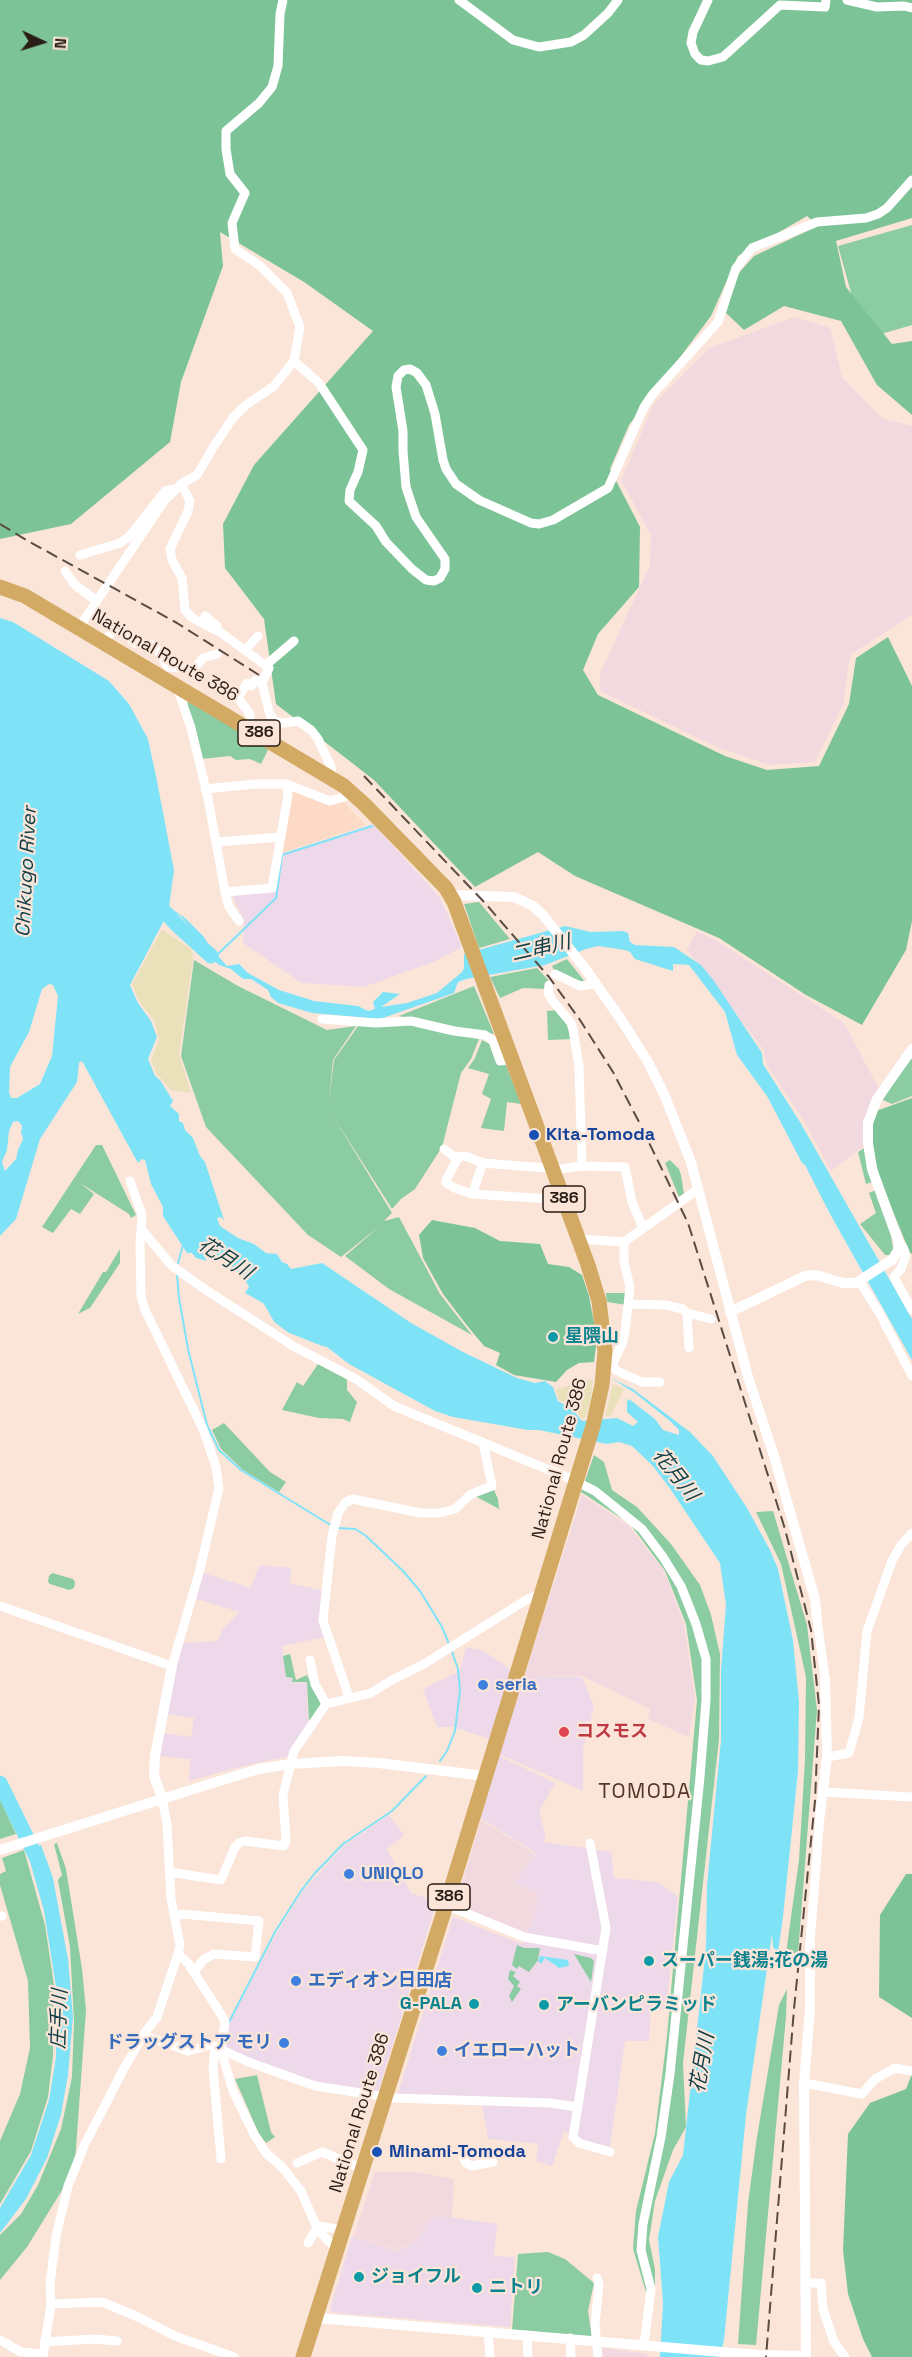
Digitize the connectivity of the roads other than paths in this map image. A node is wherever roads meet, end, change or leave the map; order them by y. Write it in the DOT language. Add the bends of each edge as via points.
graph roads {
  1 [pos="283,0"];
  2 [pos="459,0"];
  3 [pos="618,0"];
  4 [pos="708,0"];
  5 [pos="826,0"];
  6 [pos="847,0"];
  7 [pos="912,8"];
  8 [pos="912,180"];
  9 [pos="294,361"];
  10 [pos="178,487"];
  11 [pos="80,555"];
  12 [pos="64,571"];
  13 [pos="0,587"];
  14 [pos="97,601"];
  15 [pos="195,609"];
  16 [pos="202,619"];
  17 [pos="78,629"];
  18 [pos="258,636"];
  19 [pos="294,641"];
  20 [pos="104,643"];
  21 [pos="245,650"];
  22 [pos="217,654"];
  23 [pos="266,665"];
  24 [pos="262,683"];
  25 [pos="176,684"];
  26 [pos="249,728"];
  27 [pos="332,778"];
  28 [pos="286,784"];
  29 [pos="205,789"];
  30 [pos="350,791"];
  31 [pos="281,837"];
  32 [pos="216,842"];
  33 [pos="225,892"];
  34 [pos="450,895"];
  35 [pos="239,921"];
  36 [pos="555,974"];
  37 [pos="596,984"];
  38 [pos="549,985"];
  39 [pos="322,1019"];
  40 [pos="912,1049"];
  41 [pos="512,1059"];
  42 [pos="444,1149"];
  43 [pos="458,1158"];
  44 [pos="483,1163"];
  45 [pos="582,1166"];
  46 [pos="552,1168"];
  47 [pos="130,1181"];
  48 [pos="698,1189"];
  49 [pos="472,1194"];
  50 [pos="551,1199"];
  51 [pos="643,1228"];
  52 [pos="142,1230"];
  53 [pos="578,1239"];
  54 [pos="624,1242"];
  55 [pos="899,1244"];
  56 [pos="861,1281"];
  57 [pos="629,1304"];
  58 [pos="912,1310"];
  59 [pos="687,1312"];
  60 [pos="730,1312"];
  61 [pos="711,1319"];
  62 [pos="689,1348"];
  63 [pos="608,1366"];
  64 [pos="912,1376"];
  65 [pos="660,1382"];
  66 [pos="483,1442"];
  67 [pos="578,1478"];
  68 [pos="912,1533"];
  69 [pos="541,1597"];
  70 [pos="0,1606"];
  71 [pos="817,1619"];
  72 [pos="310,1660"];
  73 [pos="172,1666"];
  74 [pos="825,1678"];
  75 [pos="349,1697"];
  76 [pos="326,1704"];
  77 [pos="827,1757"];
  78 [pos="291,1764"];
  79 [pos="485,1776"];
  80 [pos="824,1792"];
  81 [pos="912,1797"];
  82 [pos="162,1798"];
  83 [pos="820,1815"];
  84 [pos="590,1843"];
  85 [pos="0,1850"];
  86 [pos="170,1872"];
  87 [pos="446,1905"];
  88 [pos="174,1917"];
  89 [pos="810,1942"];
  90 [pos="603,1951"];
  91 [pos="178,1954"];
  92 [pos="194,1972"];
  93 [pos="143,2034"];
  94 [pos="221,2050"];
  95 [pos="912,2071"];
  96 [pos="804,2083"];
  97 [pos="385,2097"];
  98 [pos="577,2107"];
  99 [pos="610,2152"];
  100 [pos="463,2156"];
  101 [pos="221,2159"];
  102 [pos="297,2163"];
  103 [pos="493,2163"];
  104 [pos="363,2169"];
  105 [pos="319,2226"];
  106 [pos="344,2230"];
  107 [pos="308,2243"];
  108 [pos="338,2249"];
  109 [pos="597,2278"];
  110 [pos="804,2283"];
  111 [pos="51,2304"];
  112 [pos="317,2318"];
  113 [pos="488,2331"];
  114 [pos="527,2335"];
  115 [pos="570,2338"];
  116 [pos="0,2340"];
  117 [pos="117,2341"];
  118 [pos="597,2341"];
  119 [pos="44,2343"];
  120 [pos="645,2345"];
  121 [pos="43,2356"];
  122 [pos="806,2356"];
  123 [pos="234,2357"];
  124 [pos="303,2357"];
  125 [pos="490,2357"];
  126 [pos="528,2357"];
  127 [pos="571,2357"];
  128 [pos="598,2357"];
  129 [pos="845,2357"];
  1 -- 9 [label="street" via="278,66 272,87 226,131 226,149 230,174 245,193 232,223 235,249 260,265 287,293 300,327"];
  2 -- 3 [label="street" via="513,40 539,47 571,42 584,35"];
  4 -- 5 [label="street" via="691,43 695,54 708,61 723,57 780,5 825,7"];
  6 -- 7 [label="street" via="876,7"];
  8 -- 9 [label="street" via="878,214 817,222 752,248 736,268 718,322 644,407 608,488 553,520 531,523 479,500 456,484 446,470 426,385 417,373 404,370 396,387 404,431 406,487 416,517 445,559 445,569 434,581 411,569 350,501 363,450 319,383"];
  9 -- 10 [label="street" via="274,386 233,418 197,474"];
  10 -- 11 [label="street" via="165,491 129,537"];
  10 -- 14 [label="street" via="165,500"];
  10 -- 16 [label="street" via="190,501 170,549 182,579 185,610"];
  12 -- 14 [label="street"];
  13 -- 17 [label="highway, National Route 386 / 386" via="25,596"];
  14 -- 17 [label="street"];
  15 -- 16 [label="street"];
  16 -- 21 [label="street"];
  17 -- 20 [label="highway, National Route 386 / 386"];
  18 -- 21 [label="street"];
  19 -- 23 [label="street"];
  20 -- 22 [label="street" via="117,628 135,643 156,648 168,667 194,669 203,658"];
  20 -- 25 [label="highway, National Route 386 / 386"];
  21 -- 23 [label="street"];
  23 -- 24 [label="street" via="269,668"];
  24 -- 26 [label="street" via="247,683 238,698 250,714"];
  24 -- 27 [label="street" via="270,715 276,722 298,721 311,730 331,767"];
  25 -- 26 [label="highway, National Route 386 / 386"];
  25 -- 29 [label="street"];
  26 -- 27 [label="highway, National Route 386 / 386"];
  27 -- 30 [label="highway, National Route 386 / 386"];
  28 -- 29 [label="street"];
  28 -- 30 [label="street" via="330,801 347,796"];
  28 -- 31 [label="street" via="288,795"];
  29 -- 32 [label="street"];
  30 -- 34 [label="highway, National Route 386 / 386"];
  31 -- 32 [label="street"];
  31 -- 33 [label="street" via="272,888"];
  32 -- 33 [label="street"];
  33 -- 35 [label="street"];
  34 -- 37 [label="street" via="514,897 533,906"];
  34 -- 41 [label="highway, National Route 386 / 386"];
  36 -- 37 [label="street" via="580,986"];
  37 -- 48 [label="street" via="648,1062 664,1094"];
  38 -- 45 [label="street" via="548,993 573,1030 579,1066"];
  39 -- 41 [label="street" via="411,1021 485,1035 493,1041 500,1061"];
  40 -- 55 [label="street" via="877,1100 868,1123 872,1169"];
  41 -- 46 [label="highway, National Route 386 / 386"];
  42 -- 43 [label="street"];
  43 -- 44 [label="street" via="465,1156"];
  43 -- 49 [label="street" via="446,1183"];
  44 -- 46 [label="street"];
  44 -- 49 [label="street"];
  45 -- 46 [label="street"];
  45 -- 51 [label="street" via="625,1167 632,1202"];
  46 -- 53 [label="highway, National Route 386 / 386"];
  47 -- 52 [label="street" via="142,1215"];
  48 -- 51 [label="street"];
  48 -- 60 [label="street"];
  49 -- 50 [label="street"];
  51 -- 54 [label="street"];
  52 -- 66 [label="street" via="172,1266 292,1346 356,1379 394,1406"];
  52 -- 73 [label="street" via="141,1286 145,1310 203,1429 219,1488"];
  53 -- 54 [label="street"];
  53 -- 63 [label="highway, National Route 386 / 386" via="599,1300"];
  54 -- 57 [label="street"];
  55 -- 56 [label="street" via="887,1264"];
  55 -- 58 [label="street" via="906,1255 894,1277"];
  56 -- 60 [label="street" via="843,1283 805,1276"];
  56 -- 64 [label="street"];
  57 -- 59 [label="street" via="666,1305"];
  57 -- 63 [label="street" via="622,1344"];
  59 -- 61 [label="street"];
  59 -- 62 [label="street"];
  60 -- 71 [label="street" via="815,1599"];
  63 -- 65 [label="street" via="642,1382"];
  63 -- 67 [label="highway, National Route 386 / 386"];
  66 -- 67 [label="street"];
  66 -- 75 [label="street" via="492,1486 471,1494 455,1509 421,1513 352,1499 338,1513 323,1621"];
  67 -- 69 [label="highway, National Route 386 / 386"];
  67 -- 120 [label="street" via="642,1529 663,1557 681,1587 706,1659 700,1777 674,2043 661,2137 643,2224 641,2250 651,2289"];
  68 -- 77 [label="street" via="892,1561 867,1631 858,1718 849,1753"];
  69 -- 75 [label="street" via="526,1600 371,1693"];
  69 -- 79 [label="highway, National Route 386 / 386"];
  70 -- 73 [label="street"];
  71 -- 74 [label="street"];
  72 -- 76 [label="street" via="315,1684"];
  73 -- 82 [label="street" via="155,1756 154,1776"];
  74 -- 77 [label="street"];
  75 -- 76 [label="street"];
  76 -- 78 [label="street" via="300,1739"];
  77 -- 80 [label="street"];
  78 -- 79 [label="street" via="380,1763"];
  78 -- 82 [label="street" via="259,1769"];
  78 -- 86 [label="street" via="283,1795 284,1846 239,1843 221,1880"];
  79 -- 87 [label="highway, National Route 386 / 386"];
  80 -- 81 [label="street"];
  80 -- 83 [label="street"];
  82 -- 85 [label="street"];
  82 -- 86 [label="street"];
  83 -- 89 [label="street"];
  84 -- 90 [label="street" via="606,1928"];
  86 -- 88 [label="street"];
  87 -- 90 [label="street" via="524,1937"];
  87 -- 97 [label="highway, National Route 386 / 386"];
  88 -- 91 [label="street"];
  88 -- 92 [label="street" via="182,1914 259,1921 255,1957 214,1954"];
  89 -- 96 [label="street"];
  90 -- 98 [label="street"];
  91 -- 92 [label="street"];
  91 -- 93 [label="street" via="157,2017"];
  92 -- 94 [label="street" via="225,2022"];
  93 -- 94 [label="street" via="188,2051 211,2045"];
  93 -- 111 [label="street" via="84,2146 68,2186 56,2236"];
  94 -- 97 [label="street" via="315,2086"];
  94 -- 101 [label="street" via="213,2069"];
  94 -- 105 [label="street" via="233,2091 254,2134 301,2191"];
  95 -- 96 [label="street" via="895,2068 875,2079 862,2094"];
  96 -- 110 [label="street"];
  97 -- 98 [label="street"];
  97 -- 104 [label="highway, National Route 386 / 386"];
  98 -- 99 [label="street" via="573,2137 579,2143"];
  100 -- 103 [label="street" via="472,2166"];
  102 -- 104 [label="street" via="322,2152"];
  104 -- 106 [label="highway, National Route 386 / 386"];
  105 -- 106 [label="street"];
  105 -- 107 [label="street"];
  105 -- 108 [label="street"];
  106 -- 108 [label="highway, National Route 386 / 386"];
  108 -- 112 [label="highway, National Route 386 / 386"];
  109 -- 118 [label="street"];
  110 -- 122 [label="street"];
  110 -- 129 [label="street" via="821,2283 834,2342"];
  111 -- 119 [label="street"];
  111 -- 123 [label="street" via="102,2302 175,2336"];
  112 -- 113 [label="street"];
  112 -- 124 [label="highway, National Route 386 / 386"];
  113 -- 114 [label="street"];
  113 -- 125 [label="street"];
  114 -- 115 [label="street"];
  114 -- 126 [label="street"];
  115 -- 118 [label="street"];
  115 -- 127 [label="street"];
  116 -- 121 [label="street" via="21,2352"];
  117 -- 119 [label="street"];
  118 -- 120 [label="street"];
  118 -- 128 [label="street"];
  119 -- 121 [label="street"];
  120 -- 122 [label="street"];
}
